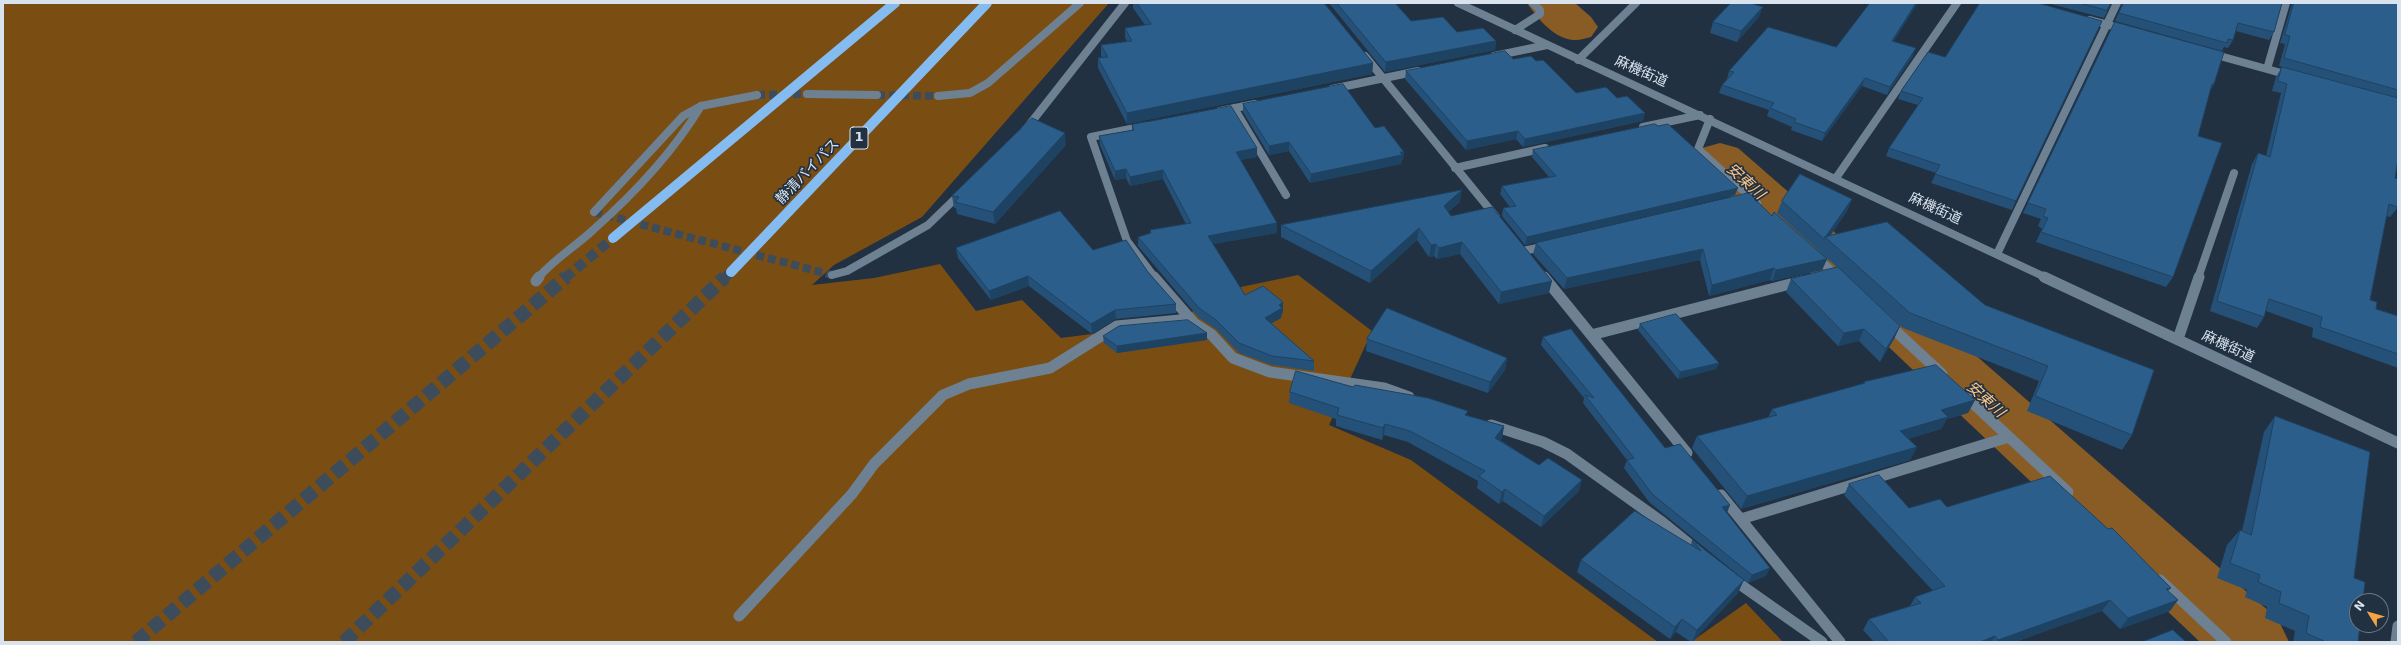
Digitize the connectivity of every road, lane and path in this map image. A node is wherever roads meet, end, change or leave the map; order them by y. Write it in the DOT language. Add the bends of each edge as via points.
graph roads {
  1 [pos="895,3"];
  2 [pos="987,3"];
  3 [pos="1080,3"];
  4 [pos="1125,3"];
  5 [pos="1458,3"];
  6 [pos="1532,3"];
  7 [pos="1636,3"];
  8 [pos="1957,3"];
  9 [pos="2117,3"];
  10 [pos="2286,3"];
  11 [pos="2085,19"];
  12 [pos="2106,24"];
  13 [pos="1515,30"];
  14 [pos="2129,31"];
  15 [pos="1547,45"];
  16 [pos="1359,50"];
  17 [pos="2198,50"];
  18 [pos="1485,58"];
  19 [pos="1578,60"];
  20 [pos="1430,69"];
  21 [pos="2267,69"];
  22 [pos="2298,77"];
  23 [pos="1383,79"];
  24 [pos="1323,90"];
  25 [pos="807,94"];
  26 [pos="876,94"];
  27 [pos="757,96"];
  28 [pos="938,96"];
  29 [pos="1264,102"];
  30 [pos="701,106"];
  31 [pos="1234,108"];
  32 [pos="1211,113"];
  33 [pos="1700,115"];
  34 [pos="1710,119"];
  35 [pos="1151,125"];
  36 [pos="1631,130"];
  37 [pos="1017,138"];
  38 [pos="1554,146"];
  39 [pos="1455,168"];
  40 [pos="2234,173"];
  41 [pos="1836,178"];
  42 [pos="967,187"];
  43 [pos="1286,195"];
  44 [pos="1751,197"];
  45 [pos="1736,201"];
  46 [pos="594,212"];
  47 [pos="1767,212"];
  48 [pos="1504,227"];
  49 [pos="613,238"];
  50 [pos="1554,244"];
  51 [pos="1806,248"];
  52 [pos="1523,251"];
  53 [pos="1997,254"];
  54 [pos="1538,269"];
  55 [pos="731,272"];
  56 [pos="1834,273"];
  57 [pos="832,276"];
  58 [pos="536,281"];
  59 [pos="1845,283"];
  60 [pos="1879,315"];
  61 [pos="1190,319"];
  62 [pos="1591,335"];
  63 [pos="2178,339"];
  64 [pos="1421,401"];
  65 [pos="1479,421"];
  66 [pos="2009,437"];
  67 [pos="2398,443"];
  68 [pos="1696,464"];
  69 [pos="1716,489"];
  70 [pos="2078,502"];
  71 [pos="1741,519"];
  72 [pos="1711,561"];
  73 [pos="1723,571"];
  74 [pos="2152,572"];
  75 [pos="739,616"];
  76 [pos="2398,626"];
  77 [pos="1822,642"];
  78 [pos="1840,642"];
  79 [pos="2226,642"];
  80 [pos="2396,642"];
  1 -- 49 [label="highway"];
  2 -- 55 [label="highway, 静清バイパス / 1"];
  3 -- 28 [label="street" via="988,83 970,93"];
  4 -- 37 [label="street" via="1033,122"];
  5 -- 13 [label="street, 麻機街道"];
  6 -- 13 [label="street" via="1540,10 1540,14"];
  7 -- 19 [label="street"];
  8 -- 41 [label="street"];
  9 -- 12 [label="street"];
  10 -- 21 [label="street"];
  11 -- 12 [label="street"];
  12 -- 14 [label="street"];
  12 -- 53 [label="street"];
  13 -- 15 [label="street, 麻機街道"];
  15 -- 18 [label="street"];
  15 -- 19 [label="street, 麻機街道"];
  16 -- 23 [label="street"];
  17 -- 21 [label="street"];
  19 -- 33 [label="street, 麻機街道"];
  20 -- 23 [label="street"];
  21 -- 22 [label="street"];
  23 -- 24 [label="street"];
  23 -- 39 [label="street"];
  25 -- 26 [label="street"];
  27 -- 30 [label="street"];
  29 -- 31 [label="street"];
  30 -- 46 [label="street" via="683,116"];
  30 -- 58 [label="street" via="688,129 621,206 547,267"];
  31 -- 32 [label="street"];
  31 -- 43 [label="street"];
  33 -- 34 [label="street, 麻機街道"];
  33 -- 36 [label="street"];
  34 -- 41 [label="street, 麻機街道"];
  34 -- 44 [label="street" via="1698,149"];
  35 -- 61 [label="street" via="1091,136 1127,242 1164,291"];
  38 -- 39 [label="street"];
  39 -- 48 [label="street"];
  40 -- 63 [label="street"];
  41 -- 53 [label="street, 麻機街道"];
  42 -- 57 [label="street" via="928,225 847,271"];
  44 -- 45 [label="street"];
  44 -- 47 [label="street"];
  50 -- 52 [label="street"];
  51 -- 56 [label="street"];
  53 -- 63 [label="street, 麻機街道"];
  54 -- 62 [label="street"];
  56 -- 59 [label="street"];
  56 -- 62 [label="street"];
  60 -- 66 [label="street"];
  61 -- 64 [label="street" via="1210,334 1233,358 1270,372 1384,388"];
  61 -- 75 [label="street" via="1118,326 1050,368 969,384 943,395 874,464 852,494"];
  62 -- 68 [label="street"];
  63 -- 67 [label="street, 麻機街道"];
  65 -- 72 [label="street" via="1543,442 1567,454 1662,522"];
  66 -- 70 [label="street"];
  66 -- 71 [label="street"];
  69 -- 71 [label="street"];
  71 -- 78 [label="street"];
  73 -- 77 [label="street" via="1747,591"];
  74 -- 79 [label="street"];
  76 -- 80 [label="street"];
}
